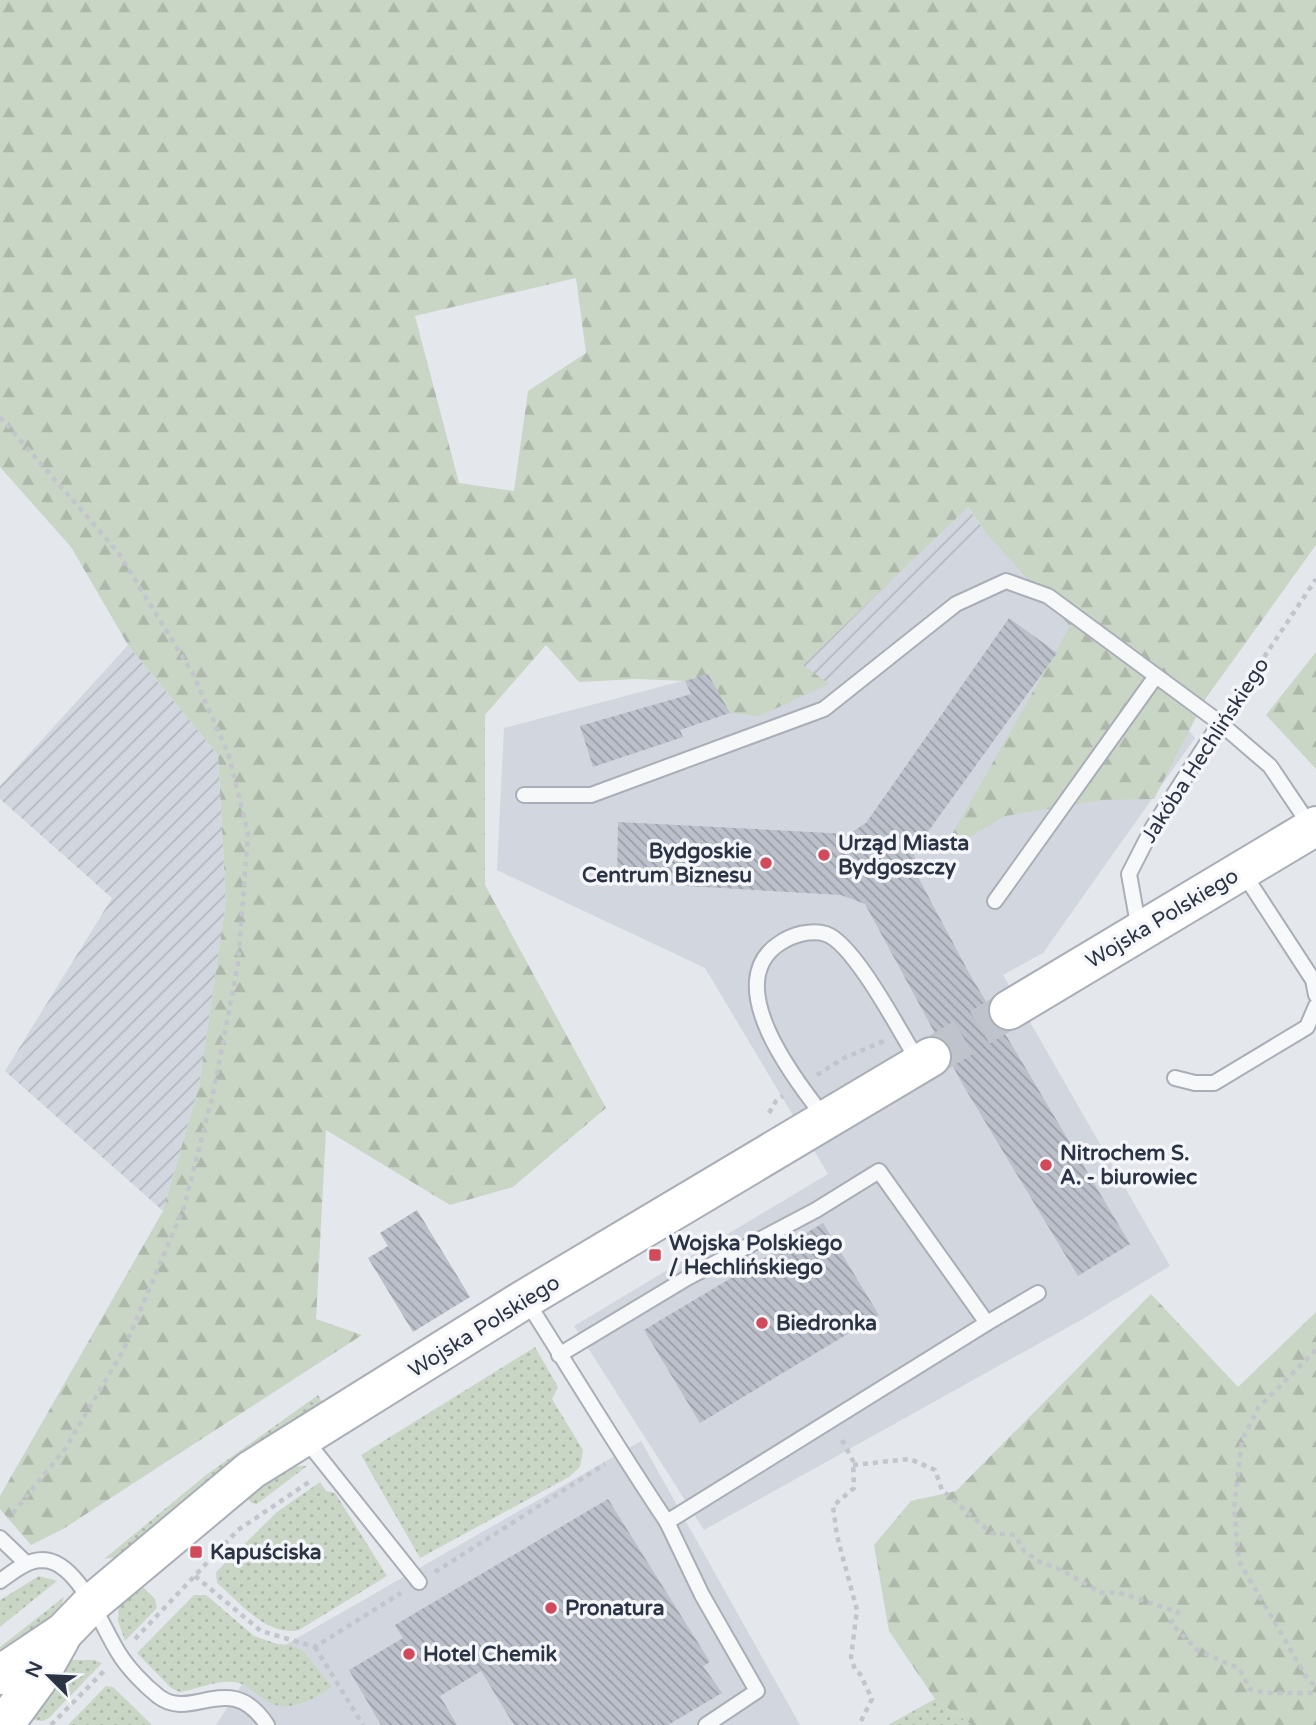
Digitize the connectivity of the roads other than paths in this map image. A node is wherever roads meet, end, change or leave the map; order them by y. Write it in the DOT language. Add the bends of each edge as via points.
graph roads {
  1 [pos="1156,676"];
  2 [pos="1220,723"];
  3 [pos="524,795"];
  4 [pos="1314,827"];
  5 [pos="1242,870"];
  6 [pos="995,901"];
  7 [pos="1140,932"];
  8 [pos="1316,995"];
  9 [pos="1316,1006"];
  10 [pos="1009,1010"];
  11 [pos="925,1060"];
  12 [pos="1175,1078"];
  13 [pos="827,1121"];
  14 [pos="1038,1293"];
  15 [pos="525,1299"];
  16 [pos="987,1323"];
  17 [pos="559,1355"];
  18 [pos="304,1438"];
  19 [pos="667,1522"];
  20 [pos="0,1538"];
  21 [pos="26,1563"];
  22 [pos="0,1581"];
  23 [pos="419,1582"];
  24 [pos="91,1604"];
  25 [pos="64,1632"];
  26 [pos="0,1675"];
  27 [pos="4,1725"];
  28 [pos="267,1725"];
  29 [pos="706,1725"];
  1 -- 2 [label="lane"];
  1 -- 3 [label="lane" via="1048,596 1006,580 956,604 824,709 591,795"];
  1 -- 6 [label="lane"];
  2 -- 4 [label="lane" via="1270,766"];
  2 -- 7 [label="lane, Jakóba Hechlińskiego" via="1153,827 1129,874"];
  4 -- 5 [label="street, Wojska Polskiego"];
  5 -- 7 [label="street, Wojska Polskiego"];
  5 -- 8 [label="lane" via="1313,980"];
  7 -- 10 [label="street, Wojska Polskiego"];
  9 -- 12 [label="lane" via="1307,1027 1214,1083"];
  11 -- 13 [label="street, Wojska Polskiego"];
  11 -- 13 [label="lane" via="849,951 826,934 794,934 768,951 755,978 759,1013 800,1086"];
  13 -- 15 [label="street, Wojska Polskiego"];
  14 -- 16 [label="lane"];
  15 -- 17 [label="lane"];
  15 -- 18 [label="street, Wojska Polskiego"];
  16 -- 17 [label="lane" via="878,1171"];
  16 -- 19 [label="lane"];
  17 -- 19 [label="lane"];
  18 -- 23 [label="lane"];
  18 -- 24 [label="street, Wojska Polskiego" via="251,1470"];
  19 -- 29 [label="lane" via="757,1691"];
  20 -- 21 [label="lane"];
  21 -- 22 [label="lane"];
  21 -- 24 [label="lane" via="41,1560 63,1566"];
  24 -- 25 [label="street, Wojska Polskiego"];
  24 -- 28 [label="lane" via="119,1655 158,1696 177,1706 220,1696 257,1711"];
  25 -- 26 [label="street, Wojska Polskiego"];
  25 -- 27 [label="street, Wojska Polskiego"];
}
